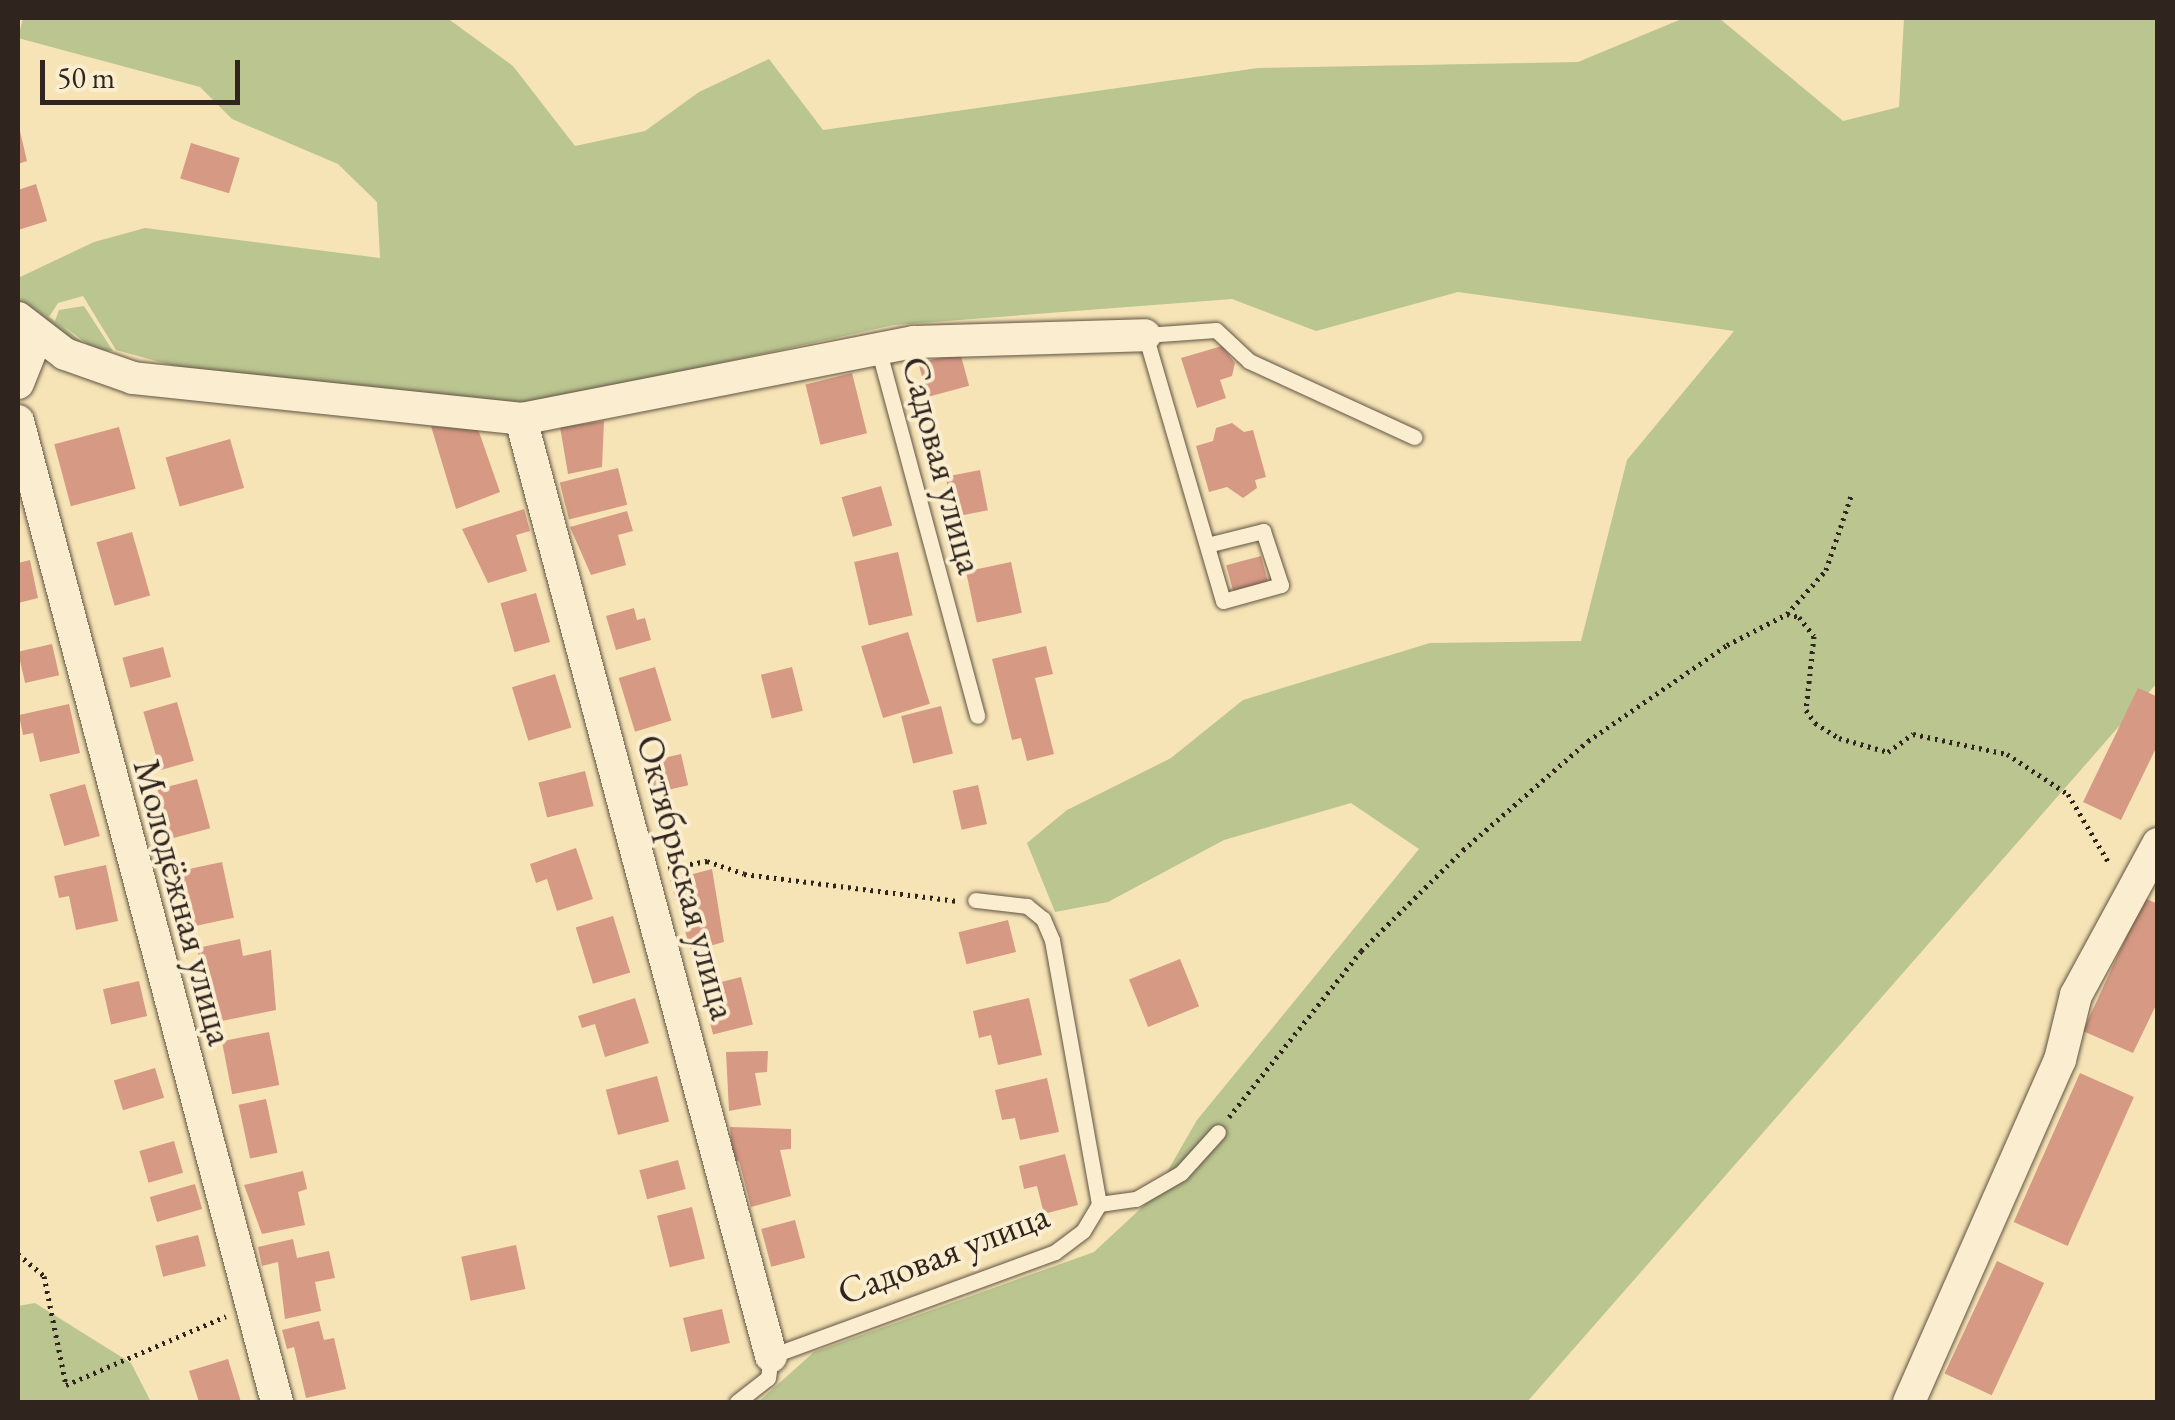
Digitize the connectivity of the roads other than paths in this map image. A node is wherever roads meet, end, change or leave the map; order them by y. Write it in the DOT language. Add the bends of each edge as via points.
graph roads {
  1 [pos="27,328"];
  2 [pos="1145,334"];
  3 [pos="878,348"];
  4 [pos="18,383"];
  5 [pos="521,419"];
  6 [pos="18,421"];
  7 [pos="1414,438"];
  8 [pos="1207,545"];
  9 [pos="977,716"];
  10 [pos="2158,844"];
  11 [pos="975,900"];
  12 [pos="1218,1132"];
  13 [pos="1099,1204"];
  14 [pos="771,1356"];
  15 [pos="277,1402"];
  16 [pos="737,1402"];
  17 [pos="1909,1402"];
  1 -- 4 [label="street"];
  1 -- 5 [label="street" via="133,378"];
  2 -- 3 [label="street"];
  2 -- 7 [label="lane" via="1216,330 1249,361"];
  2 -- 8 [label="lane"];
  3 -- 5 [label="street"];
  3 -- 9 [label="lane, Садовая улица"];
  5 -- 14 [label="street, Октябрьская улица"];
  6 -- 15 [label="street, Молодёжная улица"];
  8 -- 8 [label="lane" via="1224,601 1281,586 1264,531"];
  10 -- 17 [label="street" via="2076,995 2060,1060"];
  11 -- 13 [label="lane, Садовая улица" via="1027,906 1043,919 1052,940"];
  12 -- 13 [label="lane" via="1181,1172 1136,1199"];
  13 -- 14 [label="lane, Садовая улица" via="1083,1231 1056,1252"];
  14 -- 16 [label="lane" via="768,1378"];
}
